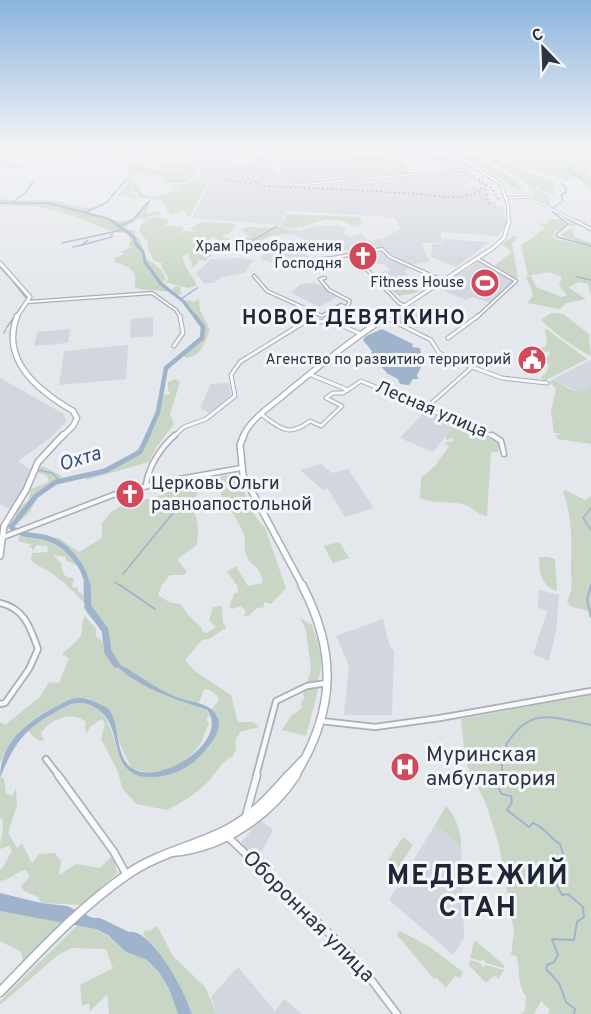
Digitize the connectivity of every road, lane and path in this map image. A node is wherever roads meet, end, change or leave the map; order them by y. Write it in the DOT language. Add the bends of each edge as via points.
graph roads {
  1 [pos="504,194"];
  2 [pos="506,198"];
  3 [pos="590,227"];
  4 [pos="353,255"];
  5 [pos="480,261"];
  6 [pos="284,262"];
  7 [pos="0,263"];
  8 [pos="254,276"];
  9 [pos="325,278"];
  10 [pos="444,282"];
  11 [pos="28,302"];
  12 [pos="406,306"];
  13 [pos="347,307"];
  14 [pos="387,318"];
  15 [pos="380,322"];
  16 [pos="6,334"];
  17 [pos="362,334"];
  18 [pos="448,338"];
  19 [pos="174,346"];
  20 [pos="472,368"];
  21 [pos="309,374"];
  22 [pos="547,383"];
  23 [pos="29,385"];
  24 [pos="348,390"];
  25 [pos="427,407"];
  26 [pos="261,414"];
  27 [pos="504,454"];
  28 [pos="241,468"];
  29 [pos="146,485"];
  30 [pos="3,534"];
  31 [pos="0,556"];
  32 [pos="0,603"];
  33 [pos="328,683"];
  34 [pos="591,691"];
  35 [pos="0,704"];
  36 [pos="320,721"];
  37 [pos="305,757"];
  38 [pos="46,759"];
  39 [pos="247,816"];
  40 [pos="237,827"];
  41 [pos="227,836"];
  42 [pos="211,839"];
  43 [pos="234,844"];
  44 [pos="126,875"];
  45 [pos="0,992"];
  46 [pos="398,1014"];
  1 -- 2 [label="main road"];
  2 -- 3 [label="street" via="528,197"];
  2 -- 5 [label="main road" via="510,224 504,238"];
  4 -- 6 [label="street"];
  4 -- 10 [label="street" via="382,249 390,257"];
  4 -- 12 [label="street"];
  5 -- 10 [label="main road"];
  5 -- 18 [label="street" via="516,281 488,309"];
  7 -- 11 [label="main road" via="28,294"];
  8 -- 13 [label="street" via="267,291 322,316 341,305"];
  9 -- 13 [label="street" via="320,279 329,290 350,301"];
  10 -- 12 [label="main road"];
  11 -- 16 [label="main road"];
  11 -- 19 [label="street" via="152,293 182,319 183,333"];
  12 -- 14 [label="main road"];
  13 -- 15 [label="street"];
  14 -- 15 [label="main road"];
  14 -- 20 [label="street" via="431,340 439,353"];
  15 -- 17 [label="main road"];
  17 -- 21 [label="main road"];
  17 -- 29 [label="street" via="331,321 303,323 238,364 231,375 235,396 167,442 147,474"];
  20 -- 22 [label="street" via="502,378"];
  20 -- 25 [label="street"];
  21 -- 24 [label="street"];
  21 -- 26 [label="main road"];
  23 -- 30 [label="main road" via="73,411 77,420 41,458"];
  24 -- 25 [label="street, Лесная улица" via="361,381"];
  24 -- 26 [label="street, Лесная улица" via="326,398 342,406 321,426 310,421 298,430 288,431"];
  25 -- 27 [label="street, Лесная улица" via="498,439"];
  26 -- 28 [label="main road" via="242,437"];
  28 -- 29 [label="street"];
  28 -- 33 [label="main road" via="304,592 325,643"];
  29 -- 30 [label="street" via="105,497 28,529"];
  30 -- 31 [label="main road"];
  32 -- 35 [label="street" via="25,614 38,649 23,677 5,703"];
  33 -- 36 [label="main road"];
  33 -- 39 [label="street" via="307,686 276,701"];
  34 -- 36 [label="street" via="375,727"];
  36 -- 37 [label="main road"];
  37 -- 39 [label="main road" via="276,792"];
  37 -- 40 [label="main road" via="280,796"];
  38 -- 44 [label="street" via="114,852"];
  39 -- 40 [label="main road"];
  40 -- 41 [label="main road"];
  40 -- 42 [label="main road"];
  40 -- 43 [label="street"];
  41 -- 42 [label="main road"];
  41 -- 43 [label="street, Оборонная улица"];
  42 -- 43 [label="street"];
  42 -- 44 [label="main road" via="172,852"];
  43 -- 46 [label="street, Оборонная улица" via="354,957"];
  44 -- 45 [label="main road"];
}
